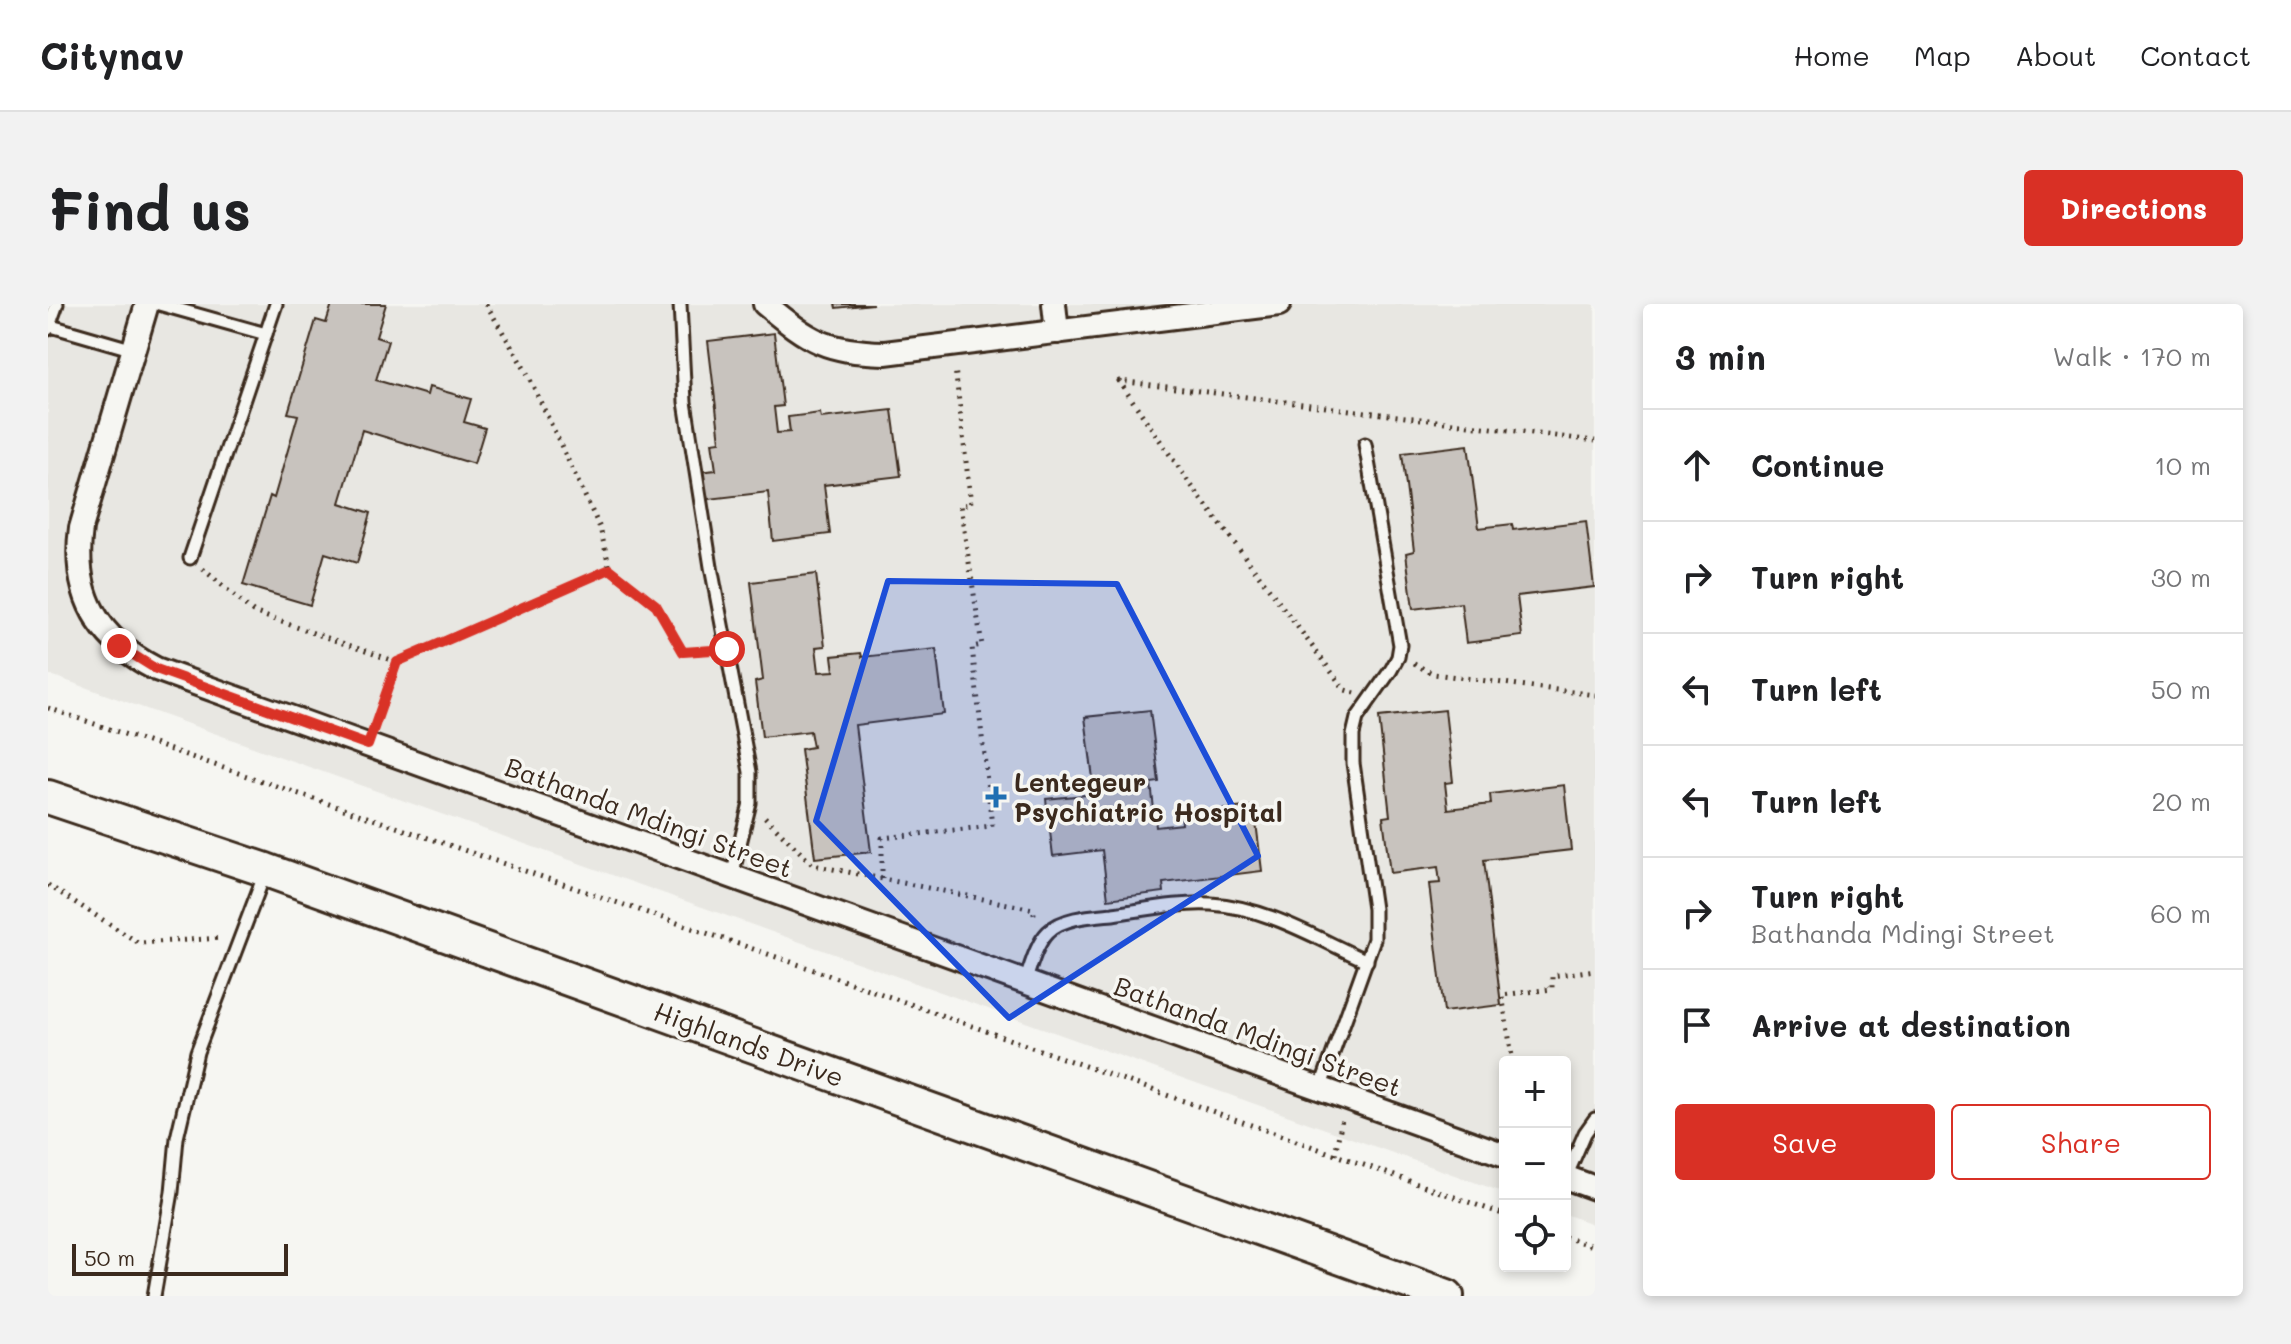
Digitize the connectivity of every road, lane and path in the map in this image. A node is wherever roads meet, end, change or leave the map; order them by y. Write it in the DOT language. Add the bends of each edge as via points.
graph roads {
  1 [pos="57,304"];
  2 [pos="147,304"];
  3 [pos="159,304"];
  4 [pos="276,304"];
  5 [pos="486,304"];
  6 [pos="680,304"];
  7 [pos="765,304"];
  8 [pos="1054,304"];
  9 [pos="1279,304"];
  10 [pos="49,328"];
  11 [pos="1057,332"];
  12 [pos="266,334"];
  13 [pos="952,344"];
  14 [pos="134,350"];
  15 [pos="1595,441"];
  16 [pos="1365,444"];
  17 [pos="190,558"];
  18 [pos="610,569"];
  19 [pos="727,649"];
  20 [pos="1398,657"];
  21 [pos="397,662"];
  22 [pos="1595,695"];
  23 [pos="1371,697"];
  24 [pos="48,708"];
  25 [pos="368,745"];
  26 [pos="48,797"];
  27 [pos="750,803"];
  28 [pos="266,870"];
  29 [pos="732,876"];
  30 [pos="882,879"];
  31 [pos="48,885"];
  32 [pos="241,937"];
  33 [pos="1040,943"];
  34 [pos="1367,961"];
  35 [pos="1595,970"];
  36 [pos="1025,982"];
  37 [pos="1512,1056"];
  38 [pos="1320,1089"];
  39 [pos="1595,1119"];
  40 [pos="1499,1153"];
  41 [pos="1571,1164"];
  42 [pos="1571,1179"];
  43 [pos="1595,1188"];
  44 [pos="1499,1213"];
  45 [pos="1571,1239"];
  46 [pos="1595,1247"];
  47 [pos="154,1296"];
  48 [pos="1447,1296"];
  1 -- 10 [label="lane"];
  2 -- 14 [label="street, Bathanda Mdingi Street"];
  3 -- 12 [label="lane"];
  4 -- 12 [label="lane"];
  5 -- 18 [label="path" via="527,373 600,528"];
  6 -- 19 [label="lane" via="685,402"];
  7 -- 13 [label="street" via="822,345 849,352"];
  8 -- 11 [label="street"];
  9 -- 11 [label="street"];
  10 -- 14 [label="lane"];
  11 -- 13 [label="street"];
  12 -- 17 [label="lane"];
  13 -- 30 [label="path" via="971,504 960,505 982,645 972,647 992,826 882,838"];
  14 -- 25 [label="street, Bathanda Mdingi Street" via="81,528 79,570 92,611 119,646 156,669"];
  15 -- 23 [label="path" via="1119,381 1345,690"];
  16 -- 20 [label="lane" via="1399,632"];
  17 -- 21 [label="path" via="253,612"];
  18 -- 19 [label="path" via="656,605 683,652"];
  18 -- 21 [label="path"];
  19 -- 27 [label="lane" via="750,772"];
  20 -- 22 [label="path" via="1434,674"];
  20 -- 23 [label="lane"];
  21 -- 25 [label="path"];
  23 -- 34 [label="lane" via="1353,735 1374,909 1374,939"];
  24 -- 44 [label="path" via="800,965"];
  25 -- 29 [label="street, Bathanda Mdingi Street"];
  26 -- 28 [label="main road, Highlands Drive"];
  27 -- 29 [label="lane"];
  27 -- 30 [label="path" via="813,865"];
  28 -- 32 [label="lane"];
  28 -- 48 [label="main road, Highlands Drive"];
  29 -- 36 [label="street, Bathanda Mdingi Street"];
  30 -- 33 [label="path" via="1033,909"];
  31 -- 32 [label="path" via="139,943"];
  32 -- 47 [label="lane" via="197,1052 177,1138"];
  33 -- 34 [label="lane" via="1062,924 1090,917 1208,903 1280,921"];
  33 -- 36 [label="lane"];
  34 -- 38 [label="lane"];
  35 -- 37 [label="path" via="1552,976 1552,989 1502,995"];
  36 -- 38 [label="street, Bathanda Mdingi Street"];
  38 -- 40 [label="street, Bathanda Mdingi Street"];
  39 -- 41 [label="lane"];
  42 -- 43 [label="street"];
  45 -- 46 [label="path"];
}
